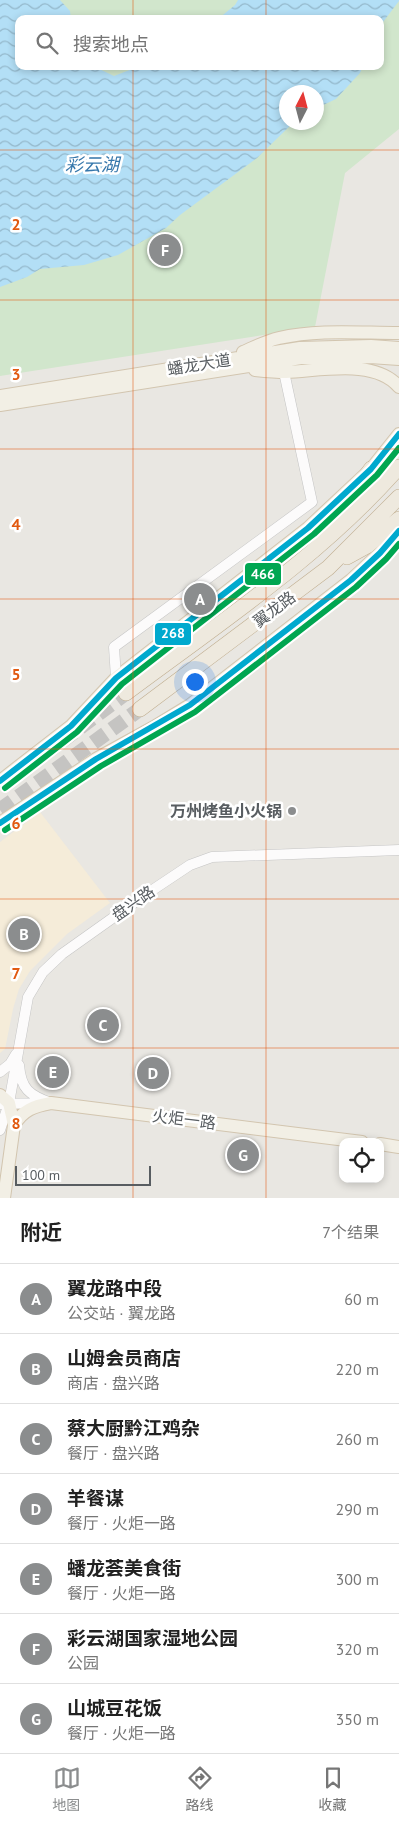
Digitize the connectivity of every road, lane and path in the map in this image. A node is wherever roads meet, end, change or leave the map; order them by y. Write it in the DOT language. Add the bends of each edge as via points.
graph roads {
  1 [pos="399,333"];
  2 [pos="399,348"];
  3 [pos="300,353"];
  4 [pos="399,359"];
  5 [pos="230,364"];
  6 [pos="284,372"];
  7 [pos="399,387"];
  8 [pos="0,396"];
  9 [pos="0,405"];
  10 [pos="399,425"];
  11 [pos="396,438"];
  12 [pos="399,467"];
  13 [pos="371,469"];
  14 [pos="399,497"];
  15 [pos="399,519"];
  16 [pos="399,531"];
  17 [pos="313,552"];
  18 [pos="328,568"];
  19 [pos="116,678"];
  20 [pos="126,693"];
  21 [pos="140,709"];
  22 [pos="0,781"];
  23 [pos="0,823"];
  24 [pos="399,850"];
  25 [pos="18,1052"];
  26 [pos="0,1072"];
  27 [pos="3,1101"];
  28 [pos="51,1103"];
  29 [pos="14,1125"];
  30 [pos="0,1130"];
  31 [pos="339,1139"];
  32 [pos="384,1145"];
  33 [pos="399,1147"];
  34 [pos="4,1198"];
  1 -- 5 [label="main road" via="292,336 266,342"];
  2 -- 3 [label="main road, 蟠龙大道" via="371,346"];
  3 -- 4 [label="main road, 蟠龙大道"];
  3 -- 5 [label="main road, 蟠龙大道"];
  5 -- 6 [label="main road"];
  5 -- 8 [label="main road, 蟠龙大道"];
  5 -- 9 [label="main road, 蟠龙大道"];
  6 -- 7 [label="main road" via="362,369 382,374"];
  6 -- 19 [label="street" via="312,502 114,647"];
  10 -- 11 [label="main road"];
  11 -- 13 [label="main road"];
  12 -- 17 [label="highway, 翼龙路"];
  13 -- 17 [label="highway"];
  13 -- 19 [label="main road" via="308,528"];
  14 -- 18 [label="highway, 翼龙路"];
  15 -- 18 [label="highway" via="367,546"];
  16 -- 23 [label="main road, 翼龙路" via="344,585 190,705 96,759"];
  17 -- 20 [label="highway, 翼龙路"];
  18 -- 21 [label="highway, 翼龙路"];
  19 -- 22 [label="main road" via="71,726"];
  24 -- 25 [label="street, 盘兴路" via="212,856 190,865 74,944 43,972 28,997"];
  25 -- 26 [label="street"];
  25 -- 27 [label="street, 盘兴路"];
  25 -- 28 [label="street" via="23,1084 36,1098"];
  27 -- 28 [label="street"];
  27 -- 29 [label="main road"];
  27 -- 30 [label="street, 盘兴路"];
  28 -- 29 [label="main road, 火炬一路" via="25,1111"];
  28 -- 31 [label="main road, 火炬一路"];
  29 -- 34 [label="main road"];
  32 -- 33 [label="main road"];
}
